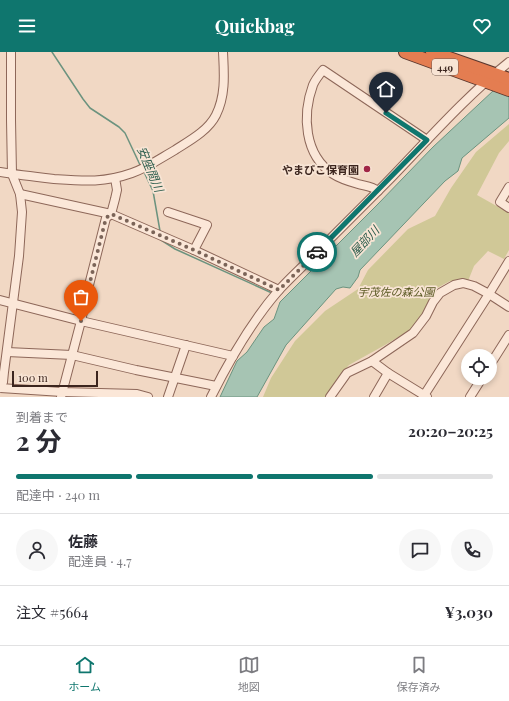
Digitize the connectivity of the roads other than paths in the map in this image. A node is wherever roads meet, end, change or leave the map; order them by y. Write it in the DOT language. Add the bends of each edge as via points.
graph roads {
  1 [pos="11,52"];
  2 [pos="223,52"];
  3 [pos="405,52"];
  4 [pos="432,52"];
  5 [pos="509,62"];
  6 [pos="497,79"];
  7 [pos="509,90"];
  8 [pos="427,140"];
  9 [pos="0,172"];
  10 [pos="12,174"];
  11 [pos="115,178"];
  12 [pos="509,187"];
  13 [pos="378,191"];
  14 [pos="20,194"];
  15 [pos="509,208"];
  16 [pos="168,212"];
  17 [pos="111,214"];
  18 [pos="194,250"];
  19 [pos="509,261"];
  20 [pos="279,290"];
  21 [pos="489,294"];
  22 [pos="0,300"];
  23 [pos="13,303"];
  24 [pos="509,307"];
  25 [pos="81,321"];
  26 [pos="509,335"];
  27 [pos="186,345"];
  28 [pos="7,352"];
  29 [pos="497,354"];
  30 [pos="72,355"];
  31 [pos="233,356"];
  32 [pos="372,361"];
  33 [pos="388,373"];
  34 [pos="175,378"];
  35 [pos="478,385"];
  36 [pos="216,386"];
  37 [pos="0,388"];
  38 [pos="61,394"];
  39 [pos="424,396"];
  40 [pos="148,397"];
  41 [pos="168,397"];
  42 [pos="211,397"];
  43 [pos="330,397"];
  44 [pos="374,397"];
  45 [pos="470,397"];
  1 -- 10 [label="street"];
  2 -- 11 [label="street" via="223,95 210,123 202,132 143,169"];
  3 -- 6 [label="highway, 449"];
  4 -- 6 [label="highway, 449"];
  5 -- 6 [label="street"];
  6 -- 7 [label="highway, 449"];
  6 -- 8 [label="street" via="458,108"];
  8 -- 13 [label="street"];
  8 -- 13 [label="street" via="322,70 313,84 309,99 307,131 314,155 334,174"];
  9 -- 10 [label="street"];
  10 -- 11 [label="street" via="98,181"];
  10 -- 14 [label="street"];
  11 -- 17 [label="street" via="117,190"];
  12 -- 15 [label="street" via="500,202"];
  13 -- 20 [label="street"];
  14 -- 17 [label="street"];
  14 -- 23 [label="street" via="20,249"];
  16 -- 18 [label="street" via="207,225"];
  17 -- 18 [label="street"];
  17 -- 25 [label="street" via="106,218"];
  18 -- 20 [label="street"];
  19 -- 21 [label="street"];
  20 -- 31 [label="street"];
  21 -- 24 [label="street"];
  21 -- 32 [label="street" via="463,283 447,288 433,302 413,333"];
  21 -- 39 [label="street"];
  22 -- 23 [label="street"];
  23 -- 25 [label="street"];
  23 -- 28 [label="street"];
  25 -- 27 [label="street"];
  25 -- 30 [label="street"];
  26 -- 29 [label="street"];
  27 -- 31 [label="street"];
  27 -- 34 [label="street"];
  28 -- 30 [label="street"];
  28 -- 37 [label="street"];
  30 -- 34 [label="street"];
  30 -- 38 [label="street"];
  31 -- 36 [label="street"];
  32 -- 33 [label="street"];
  32 -- 43 [label="street" via="347,373"];
  33 -- 39 [label="street"];
  33 -- 44 [label="street"];
  34 -- 36 [label="street"];
  34 -- 41 [label="street"];
  35 -- 45 [label="street"];
  36 -- 42 [label="street"];
  37 -- 38 [label="street"];
  38 -- 40 [label="street" via="137,394"];
}
